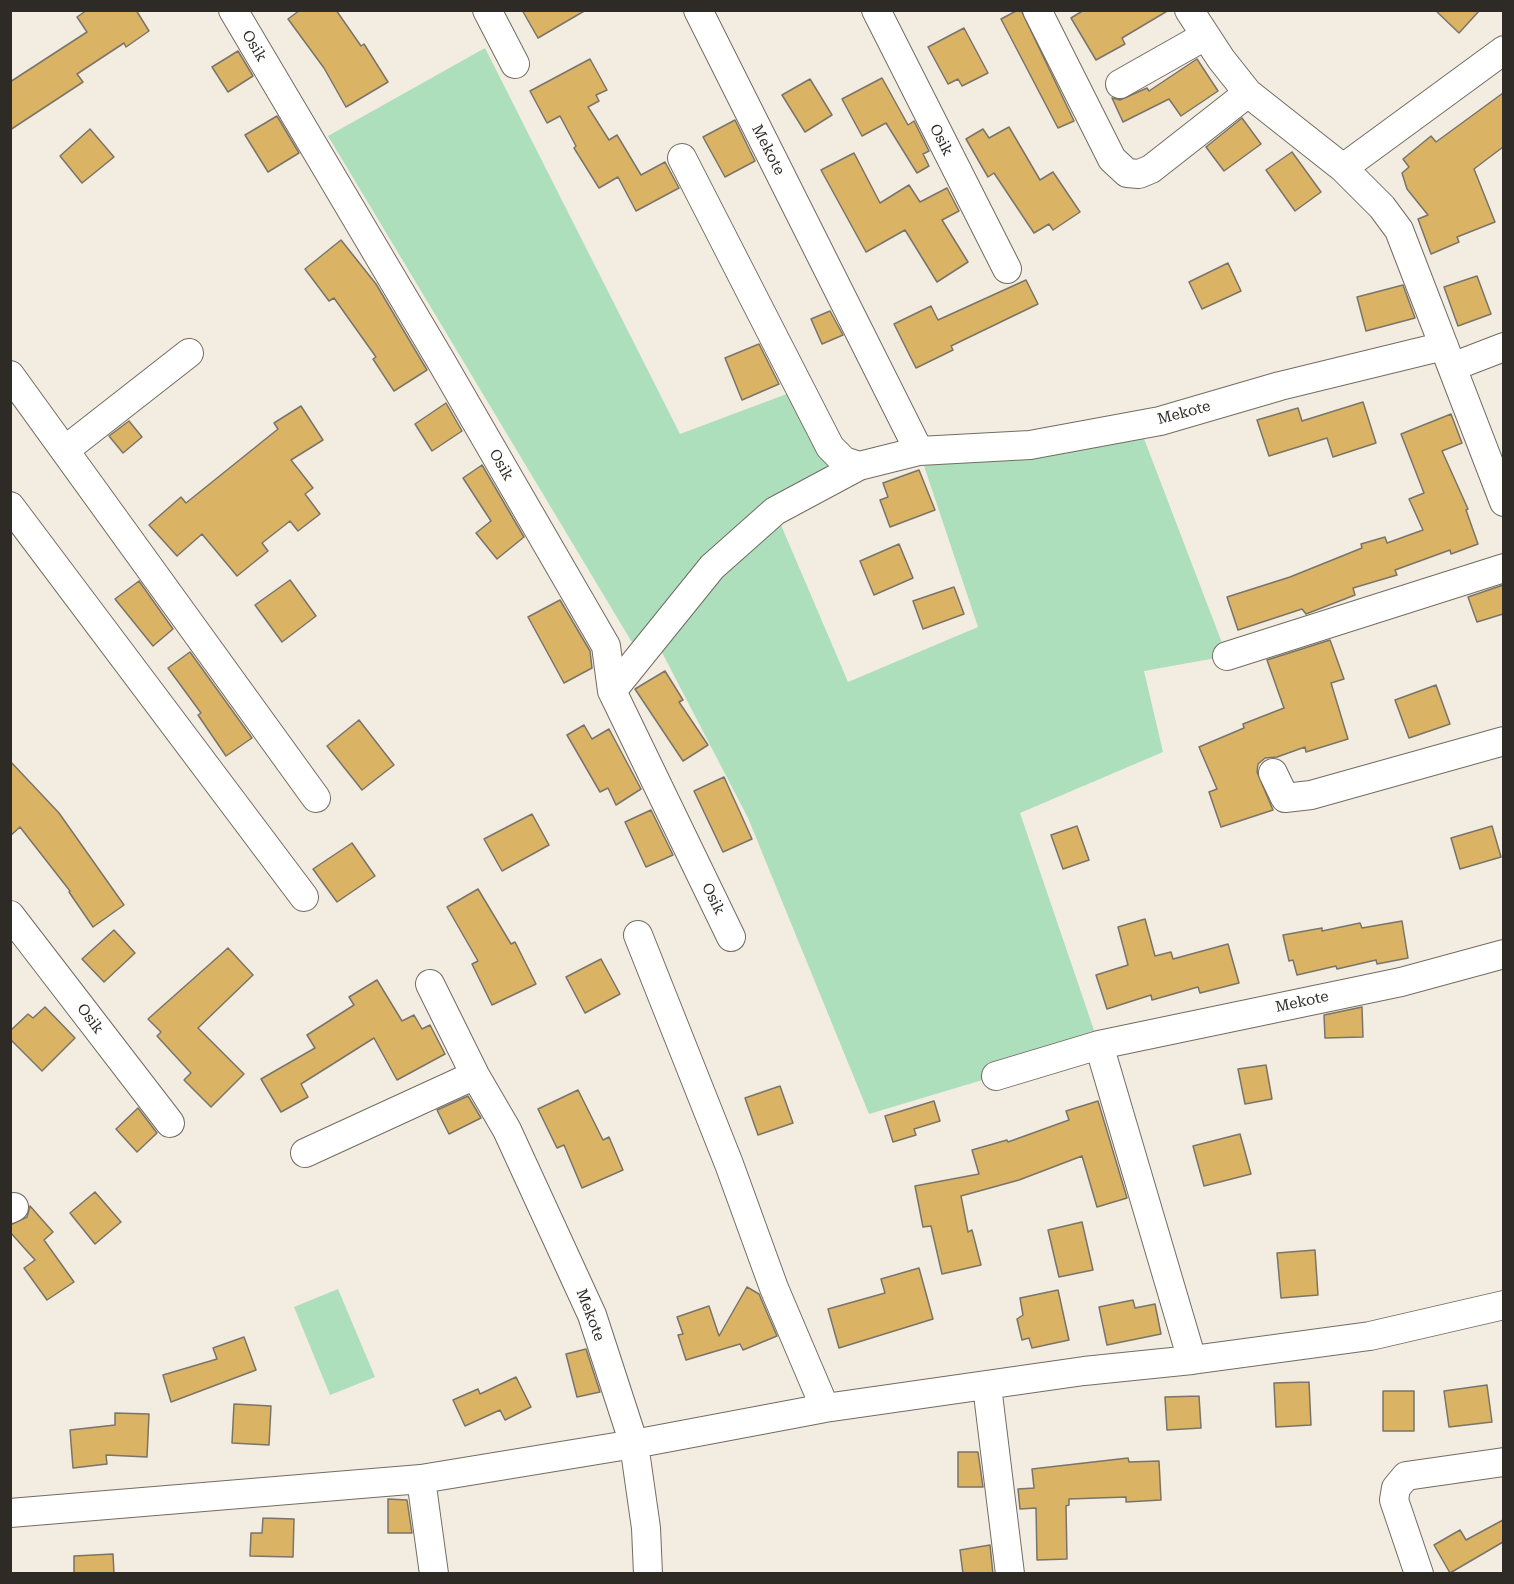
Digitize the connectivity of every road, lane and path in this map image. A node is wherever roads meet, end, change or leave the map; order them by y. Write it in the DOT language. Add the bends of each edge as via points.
graph roads {
  1 [pos="232,10"];
  2 [pos="487,10"];
  3 [pos="698,10"];
  4 [pos="876,10"];
  5 [pos="1037,10"];
  6 [pos="1189,10"];
  7 [pos="1205,36"];
  8 [pos="1503,50"];
  9 [pos="515,64"];
  10 [pos="1120,84"];
  11 [pos="1248,93"];
  12 [pos="682,158"];
  13 [pos="1343,168"];
  14 [pos="1006,269"];
  15 [pos="1503,346"];
  16 [pos="189,353"];
  17 [pos="1448,357"];
  18 [pos="10,375"];
  19 [pos="65,450"];
  20 [pos="919,451"];
  21 [pos="859,466"];
  22 [pos="1503,502"];
  23 [pos="10,506"];
  24 [pos="1503,568"];
  25 [pos="1227,656"];
  26 [pos="612,691"];
  27 [pos="1503,741"];
  28 [pos="1273,773"];
  29 [pos="316,798"];
  30 [pos="304,897"];
  31 [pos="10,915"];
  32 [pos="638,935"];
  33 [pos="731,937"];
  34 [pos="1503,954"];
  35 [pos="430,984"];
  36 [pos="1099,1045"];
  37 [pos="475,1075"];
  38 [pos="996,1076"];
  39 [pos="170,1123"];
  40 [pos="305,1153"];
  41 [pos="1503,1305"];
  42 [pos="1192,1360"];
  43 [pos="987,1386"];
  44 [pos="825,1408"];
  45 [pos="634,1444"];
  46 [pos="1503,1462"];
  47 [pos="421,1479"];
  48 [pos="10,1513"];
  49 [pos="434,1574"];
  50 [pos="648,1574"];
  51 [pos="1010,1574"];
  52 [pos="1419,1574"];
  1 -- 26 [label="street, Osik" via="606,646"];
  2 -- 9 [label="street"];
  3 -- 20 [label="street, Mekote"];
  4 -- 14 [label="street, Osik"];
  5 -- 11 [label="street" via="1112,159 1127,173 1151,170"];
  6 -- 7 [label="street"];
  7 -- 10 [label="street"];
  7 -- 11 [label="street"];
  8 -- 13 [label="street"];
  11 -- 13 [label="street"];
  12 -- 21 [label="street" via="830,447 844,461"];
  13 -- 17 [label="street" via="1399,230"];
  15 -- 17 [label="street, Mekote"];
  16 -- 19 [label="street"];
  17 -- 20 [label="street, Mekote" via="1280,386 1161,421 1030,445"];
  17 -- 22 [label="street"];
  18 -- 19 [label="street"];
  19 -- 29 [label="street"];
  20 -- 21 [label="street, Mekote"];
  21 -- 26 [label="street, Mekote" via="775,511 712,567"];
  23 -- 30 [label="street"];
  24 -- 25 [label="street"];
  26 -- 33 [label="street, Osik"];
  27 -- 28 [label="street" via="1311,795 1285,798"];
  31 -- 39 [label="street, Osik"];
  32 -- 44 [label="street" via="774,1288"];
  34 -- 36 [label="street, Mekote" via="1401,982"];
  35 -- 37 [label="street, Mekote"];
  36 -- 38 [label="street, Mekote"];
  36 -- 42 [label="street"];
  37 -- 40 [label="street"];
  37 -- 45 [label="street, Mekote" via="507,1130 592,1315"];
  41 -- 42 [label="street" via="1370,1335"];
  42 -- 43 [label="street"];
  43 -- 44 [label="street"];
  43 -- 51 [label="street"];
  44 -- 45 [label="street"];
  45 -- 47 [label="street"];
  45 -- 50 [label="street, Mekote"];
  46 -- 52 [label="street" via="1406,1476 1396,1488 1394,1500"];
  47 -- 48 [label="street"];
  47 -- 49 [label="street"];
}
